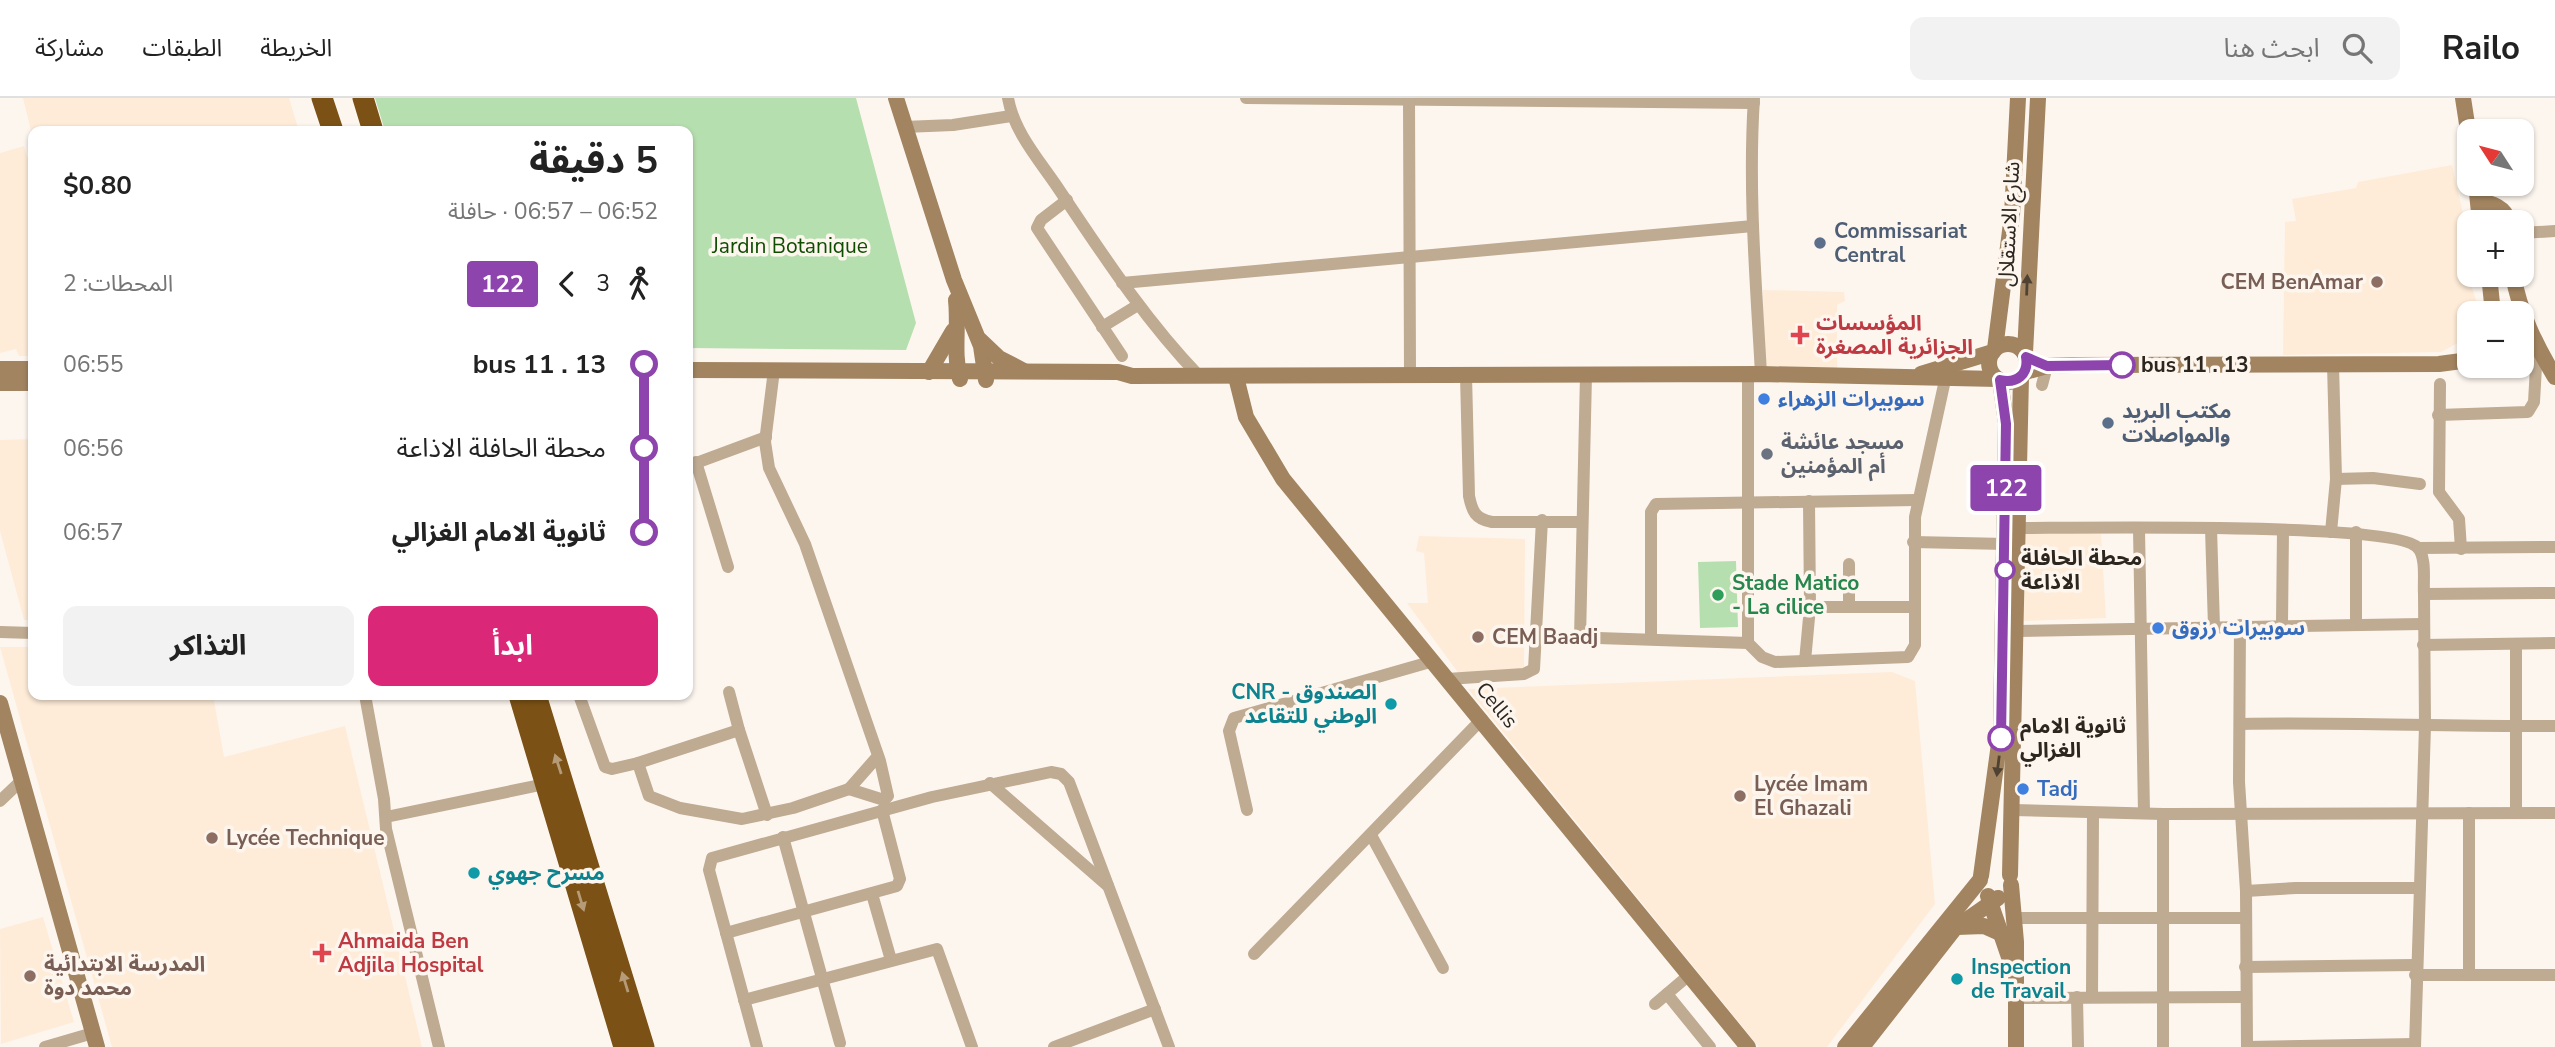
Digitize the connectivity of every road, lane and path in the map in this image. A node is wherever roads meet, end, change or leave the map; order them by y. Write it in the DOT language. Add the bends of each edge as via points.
graph roads {
  1 [pos="322,98"];
  2 [pos="337,98"];
  3 [pos="351,98"];
  4 [pos="363,98"];
  5 [pos="896,98"];
  6 [pos="1008,98"];
  7 [pos="1246,98"];
  8 [pos="1409,98"];
  9 [pos="2055,98"];
  10 [pos="2463,98"];
  11 [pos="1272,99"];
  12 [pos="1309,99"];
  13 [pos="2018,99"];
  14 [pos="2038,99"];
  15 [pos="1754,100"];
  16 [pos="1011,116"];
  17 [pos="2466,119"];
  18 [pos="331,126"];
  19 [pos="345,126"];
  20 [pos="359,126"];
  21 [pos="371,126"];
  22 [pos="904,127"];
  23 [pos="2477,196"];
  24 [pos="1067,200"];
  25 [pos="2478,201"];
  26 [pos="2479,210"];
  27 [pos="2503,210"];
  28 [pos="1753,226"];
  29 [pos="2555,231"];
  30 [pos="2534,232"];
  31 [pos="1411,256"];
  32 [pos="954,280"];
  33 [pos="1122,283"];
  34 [pos="2515,287"];
  35 [pos="1139,305"];
  36 [pos="958,315"];
  37 [pos="1102,327"];
  38 [pos="978,338"];
  39 [pos="2538,349"];
  40 [pos="1994,350"];
  41 [pos="1122,356"];
  42 [pos="2457,362"];
  43 [pos="2333,364"];
  44 [pos="2024,365"];
  45 [pos="2047,366"];
  46 [pos="0,369"];
  47 [pos="28,369"];
  48 [pos="693,370"];
  49 [pos="929,372"];
  50 [pos="1029,374"];
  51 [pos="1754,374"];
  52 [pos="959,375"];
  53 [pos="1410,375"];
  54 [pos="1466,375"];
  55 [pos="1586,375"];
  56 [pos="1132,376"];
  57 [pos="1199,376"];
  58 [pos="986,377"];
  59 [pos="1236,377"];
  60 [pos="1912,377"];
  61 [pos="2555,377"];
  62 [pos="693,378"];
  63 [pos="773,378"];
  64 [pos="1945,380"];
  65 [pos="1999,380"];
  66 [pos="0,383"];
  67 [pos="28,383"];
  68 [pos="2440,384"];
  69 [pos="2042,385"];
  70 [pos="2438,415"];
  71 [pos="766,437"];
  72 [pos="693,465"];
  73 [pos="693,468"];
  74 [pos="2336,480"];
  75 [pos="2420,484"];
  76 [pos="1917,500"];
  77 [pos="1810,501"];
  78 [pos="1748,503"];
  79 [pos="1542,520"];
  80 [pos="1582,522"];
  81 [pos="2018,528"];
  82 [pos="2211,528"];
  83 [pos="2139,529"];
  84 [pos="2283,530"];
  85 [pos="2331,532"];
  86 [pos="2356,532"];
  87 [pos="1913,542"];
  88 [pos="2006,544"];
  89 [pos="2555,547"];
  90 [pos="2418,548"];
  91 [pos="2461,549"];
  92 [pos="1849,564"];
  93 [pos="727,567"];
  94 [pos="2555,593"];
  95 [pos="2424,594"];
  96 [pos="1849,606"];
  97 [pos="1810,607"];
  98 [pos="1914,607"];
  99 [pos="2282,624"];
  100 [pos="2422,624"];
  101 [pos="2240,625"];
  102 [pos="2356,625"];
  103 [pos="2214,626"];
  104 [pos="2140,629"];
  105 [pos="2015,631"];
  106 [pos="0,632"];
  107 [pos="28,633"];
  108 [pos="1538,636"];
  109 [pos="1580,638"];
  110 [pos="1651,639"];
  111 [pos="1748,643"];
  112 [pos="2555,643"];
  113 [pos="2516,644"];
  114 [pos="2423,645"];
  115 [pos="1805,661"];
  116 [pos="1430,662"];
  117 [pos="1447,679"];
  118 [pos="729,692"];
  119 [pos="366,700"];
  120 [pos="525,700"];
  121 [pos="528,700"];
  122 [pos="543,700"];
  123 [pos="581,700"];
  124 [pos="1,710"];
  125 [pos="1482,719"];
  126 [pos="544,720"];
  127 [pos="2241,724"];
  128 [pos="2425,726"];
  129 [pos="2555,726"];
  130 [pos="2515,727"];
  131 [pos="738,730"];
  132 [pos="878,756"];
  133 [pos="638,762"];
  134 [pos="22,780"];
  135 [pos="990,783"];
  136 [pos="545,784"];
  137 [pos="849,789"];
  138 [pos="0,801"];
  139 [pos="882,810"];
  140 [pos="1247,810"];
  141 [pos="2013,810"];
  142 [pos="2093,813"];
  143 [pos="2144,813"];
  144 [pos="2423,813"];
  145 [pos="2469,813"];
  146 [pos="2515,813"];
  147 [pos="2555,813"];
  148 [pos="2163,814"];
  149 [pos="2243,814"];
  150 [pos="767,815"];
  151 [pos="386,817"];
  152 [pos="1371,835"];
  153 [pos="783,837"];
  154 [pos="1980,878"];
  155 [pos="2011,880"];
  156 [pos="2419,888"];
  157 [pos="1111,889"];
  158 [pos="2246,891"];
  159 [pos="872,894"];
  160 [pos="1992,899"];
  161 [pos="805,912"];
  162 [pos="2015,918"];
  163 [pos="2094,918"];
  164 [pos="2162,918"];
  165 [pos="2245,918"];
  166 [pos="1955,928"];
  167 [pos="726,933"];
  168 [pos="2002,934"];
  169 [pos="1254,954"];
  170 [pos="891,960"];
  171 [pos="2245,967"];
  172 [pos="1443,968"];
  173 [pos="2416,970"];
  174 [pos="2469,975"];
  175 [pos="2555,975"];
  176 [pos="1688,976"];
  177 [pos="824,979"];
  178 [pos="2016,979"];
  179 [pos="1667,994"];
  180 [pos="2092,996"];
  181 [pos="2165,996"];
  182 [pos="2077,997"];
  183 [pos="2246,997"];
  184 [pos="2015,998"];
  185 [pos="744,1000"];
  186 [pos="1655,1004"];
  187 [pos="1155,1009"];
  188 [pos="95,1040"];
  189 [pos="841,1043"];
  190 [pos="2415,1045"];
  191 [pos="45,1047"];
  192 [pos="439,1047"];
  193 [pos="624,1047"];
  194 [pos="644,1047"];
  195 [pos="757,1047"];
  196 [pos="972,1047"];
  197 [pos="1054,1047"];
  198 [pos="1169,1047"];
  199 [pos="1710,1047"];
  200 [pos="1748,1047"];
  201 [pos="1845,1047"];
  202 [pos="1862,1047"];
  203 [pos="2016,1047"];
  204 [pos="2078,1047"];
  205 [pos="2163,1047"];
  206 [pos="2247,1047"];
  1 -- 18 [label="highway"];
  2 -- 19 [label="highway"];
  3 -- 20 [label="highway"];
  4 -- 21 [label="highway"];
  5 -- 22 [label="main road"];
  6 -- 16 [label="street"];
  7 -- 11 [label="street"];
  8 -- 12 [label="street"];
  8 -- 15 [label="street"];
  8 -- 31 [label="street"];
  9 -- 14 [label="main road"];
  10 -- 17 [label="main road"];
  11 -- 12 [label="street"];
  13 -- 14 [label="main road"];
  13 -- 40 [label="main road" via="2012,215"];
  44 -- 14 [label="main road, شارع الاستقلال, one-way"];
  15 -- 28 [label="street"];
  16 -- 22 [label="street"];
  16 -- 24 [label="street"];
  22 -- 32 [label="main road"];
  23 -- 25 [label="main road"];
  24 -- 33 [label="street"];
  24 -- 37 [label="street" via="1037,228"];
  25 -- 26 [label="main road"];
  25 -- 27 [label="main road"];
  28 -- 31 [label="street"];
  28 -- 51 [label="street"];
  29 -- 30 [label="street"];
  31 -- 33 [label="street"];
  31 -- 53 [label="street"];
  32 -- 36 [label="main road"];
  32 -- 38 [label="main road"];
  33 -- 35 [label="street"];
  34 -- 39 [label="main road"];
  35 -- 37 [label="street"];
  35 -- 57 [label="street"];
  36 -- 49 [label="main road"];
  36 -- 52 [label="main road"];
  37 -- 41 [label="street"];
  38 -- 50 [label="main road" via="999,358"];
  38 -- 58 [label="main road"];
  39 -- 61 [label="main road"];
  39 -- 70 [label="street" via="2534,402 2528,412"];
  40 -- 44 [label="main road" via="2011,344"];
  40 -- 60 [label="main road"];
  40 -- 65 [label="main road" via="1989,364"];
  42 -- 43 [label="main road"];
  43 -- 45 [label="main road"];
  43 -- 74 [label="street"];
  44 -- 45 [label="main road"];
  44 -- 65 [label="main road" via="2011,382"];
  44 -- 81 [label="main road, شارع الاستقلال"];
  45 -- 69 [label="street"];
  46 -- 47 [label="main road"];
  48 -- 49 [label="main road"];
  49 -- 52 [label="main road"];
  50 -- 56 [label="main road" via="1118,372"];
  50 -- 58 [label="main road"];
  51 -- 55 [label="main road"];
  51 -- 60 [label="main road"];
  51 -- 78 [label="street"];
  52 -- 58 [label="main road"];
  52 -- 63 [label="main road"];
  53 -- 54 [label="main road"];
  53 -- 59 [label="main road"];
  54 -- 55 [label="main road"];
  54 -- 79 [label="street" via="1469,496 1474,513 1492,522"];
  55 -- 80 [label="street"];
  56 -- 57 [label="main road"];
  56 -- 58 [label="main road" via="1119,380"];
  57 -- 59 [label="main road"];
  59 -- 116 [label="main road, Cellis" via="1246,417 1283,480"];
  60 -- 64 [label="main road"];
  62 -- 63 [label="main road"];
  63 -- 71 [label="street"];
  64 -- 65 [label="main road"];
  64 -- 76 [label="street"];
  65 -- 88 [label="main road" via="2006,424"];
  66 -- 67 [label="main road"];
  68 -- 70 [label="street"];
  70 -- 91 [label="street" via="2439,492 2459,519"];
  71 -- 72 [label="street"];
  71 -- 132 [label="street" via="769,468 805,544"];
  73 -- 93 [label="street"];
  74 -- 75 [label="street" via="2373,478"];
  74 -- 85 [label="street"];
  76 -- 77 [label="street"];
  76 -- 87 [label="street"];
  77 -- 78 [label="street"];
  77 -- 97 [label="street"];
  78 -- 110 [label="street" via="1659,502 1652,507"];
  78 -- 111 [label="street"];
  79 -- 80 [label="street"];
  79 -- 108 [label="street"];
  80 -- 109 [label="street"];
  81 -- 83 [label="street"];
  81 -- 105 [label="main road, شارع الاستقلال"];
  82 -- 83 [label="street"];
  82 -- 84 [label="street"];
  82 -- 103 [label="street"];
  83 -- 104 [label="street"];
  84 -- 85 [label="street"];
  84 -- 99 [label="street"];
  85 -- 86 [label="street"];
  86 -- 90 [label="street" via="2407,541"];
  86 -- 102 [label="street"];
  87 -- 88 [label="street"];
  87 -- 98 [label="street"];
  88 -- 154 [label="main road, one-way" via="2001,729"];
  89 -- 91 [label="street"];
  90 -- 91 [label="street"];
  90 -- 95 [label="street"];
  92 -- 96 [label="street"];
  94 -- 95 [label="street"];
  95 -- 100 [label="street"];
  96 -- 97 [label="street"];
  96 -- 98 [label="street"];
  97 -- 115 [label="street"];
  98 -- 115 [label="street" via="1915,645 1908,657"];
  99 -- 101 [label="street"];
  99 -- 102 [label="street"];
  100 -- 102 [label="street"];
  100 -- 114 [label="street"];
  101 -- 103 [label="street"];
  101 -- 127 [label="street"];
  103 -- 104 [label="street"];
  104 -- 105 [label="street"];
  104 -- 143 [label="street"];
  105 -- 141 [label="main road, شارع الاستقلال"];
  106 -- 107 [label="street"];
  108 -- 109 [label="street"];
  108 -- 117 [label="street" via="1531,672"];
  109 -- 110 [label="street"];
  110 -- 111 [label="street"];
  111 -- 115 [label="street" via="1768,660"];
  112 -- 113 [label="street"];
  113 -- 114 [label="street"];
  113 -- 130 [label="street"];
  114 -- 128 [label="street"];
  116 -- 117 [label="main road, Cellis"];
  116 -- 140 [label="street" via="1234,718 1229,731"];
  117 -- 125 [label="main road, Cellis"];
  118 -- 131 [label="street"];
  119 -- 151 [label="street"];
  120 -- 136 [label="highway"];
  121 -- 126 [label="highway"];
  122 -- 126 [label="highway"];
  123 -- 133 [label="street" via="604,766 612,769"];
  124 -- 134 [label="main road"];
  125 -- 152 [label="street"];
  125 -- 176 [label="main road, Cellis"];
  194 -- 126 [label="highway, one-way"];
  127 -- 128 [label="street"];
  127 -- 149 [label="street"];
  128 -- 130 [label="street"];
  128 -- 144 [label="street"];
  129 -- 130 [label="street"];
  130 -- 146 [label="street"];
  131 -- 133 [label="street"];
  131 -- 150 [label="street"];
  132 -- 137 [label="street"];
  132 -- 137 [label="street" via="887,799"];
  133 -- 150 [label="street" via="645,788 655,801 741,820"];
  134 -- 138 [label="street"];
  134 -- 188 [label="main road"];
  135 -- 139 [label="street"];
  135 -- 157 [label="street"];
  135 -- 157 [label="street" via="1051,772 1066,777"];
  136 -- 151 [label="street"];
  136 -- 193 [label="highway, one-way"];
  137 -- 150 [label="street"];
  139 -- 153 [label="street"];
  139 -- 159 [label="street" via="900,879 897,886"];
  141 -- 142 [label="street"];
  141 -- 155 [label="main road, شارع الاستقلال"];
  142 -- 143 [label="street"];
  142 -- 163 [label="street"];
  143 -- 148 [label="street"];
  144 -- 145 [label="street"];
  144 -- 149 [label="street"];
  144 -- 156 [label="street"];
  145 -- 146 [label="street"];
  145 -- 174 [label="street"];
  146 -- 147 [label="street"];
  148 -- 149 [label="street"];
  148 -- 164 [label="street"];
  149 -- 158 [label="street"];
  151 -- 192 [label="street"];
  152 -- 169 [label="street"];
  152 -- 172 [label="street"];
  153 -- 161 [label="street"];
  153 -- 167 [label="street" via="721,853 709,862"];
  154 -- 155 [label="main road" via="1993,866 2003,868"];
  154 -- 160 [label="main road" via="1981,889"];
  154 -- 201 [label="main road"];
  155 -- 160 [label="main road" via="2007,893"];
  155 -- 162 [label="main road, شارع الاستقلال"];
  156 -- 158 [label="street"];
  156 -- 173 [label="street"];
  157 -- 187 [label="street"];
  158 -- 165 [label="street"];
  159 -- 161 [label="street"];
  159 -- 170 [label="street"];
  160 -- 166 [label="main road"];
  160 -- 168 [label="main road"];
  161 -- 167 [label="street"];
  161 -- 177 [label="street"];
  162 -- 163 [label="street"];
  162 -- 178 [label="main road, شارع الاستقلال"];
  163 -- 164 [label="street"];
  163 -- 180 [label="street"];
  164 -- 165 [label="street"];
  164 -- 181 [label="street"];
  165 -- 171 [label="street"];
  166 -- 168 [label="main road" via="1984,926"];
  166 -- 202 [label="main road"];
  167 -- 185 [label="street"];
  168 -- 178 [label="main road"];
  170 -- 177 [label="street"];
  170 -- 196 [label="street" via="938,950"];
  171 -- 173 [label="street"];
  171 -- 183 [label="street"];
  173 -- 174 [label="street"];
  173 -- 190 [label="street"];
  174 -- 175 [label="street"];
  176 -- 179 [label="street"];
  176 -- 200 [label="main road, Cellis"];
  177 -- 185 [label="street"];
  177 -- 189 [label="street"];
  178 -- 184 [label="main road, شارع الاستقلال"];
  179 -- 186 [label="street"];
  179 -- 199 [label="street"];
  180 -- 181 [label="street"];
  180 -- 182 [label="street"];
  181 -- 183 [label="street"];
  181 -- 205 [label="street"];
  182 -- 184 [label="street"];
  182 -- 204 [label="street"];
  183 -- 206 [label="street"];
  184 -- 203 [label="main road, شارع الاستقلال"];
  185 -- 195 [label="street"];
  187 -- 197 [label="street"];
  187 -- 198 [label="street"];
  188 -- 191 [label="street"];
  190 -- 206 [label="street"];
}
